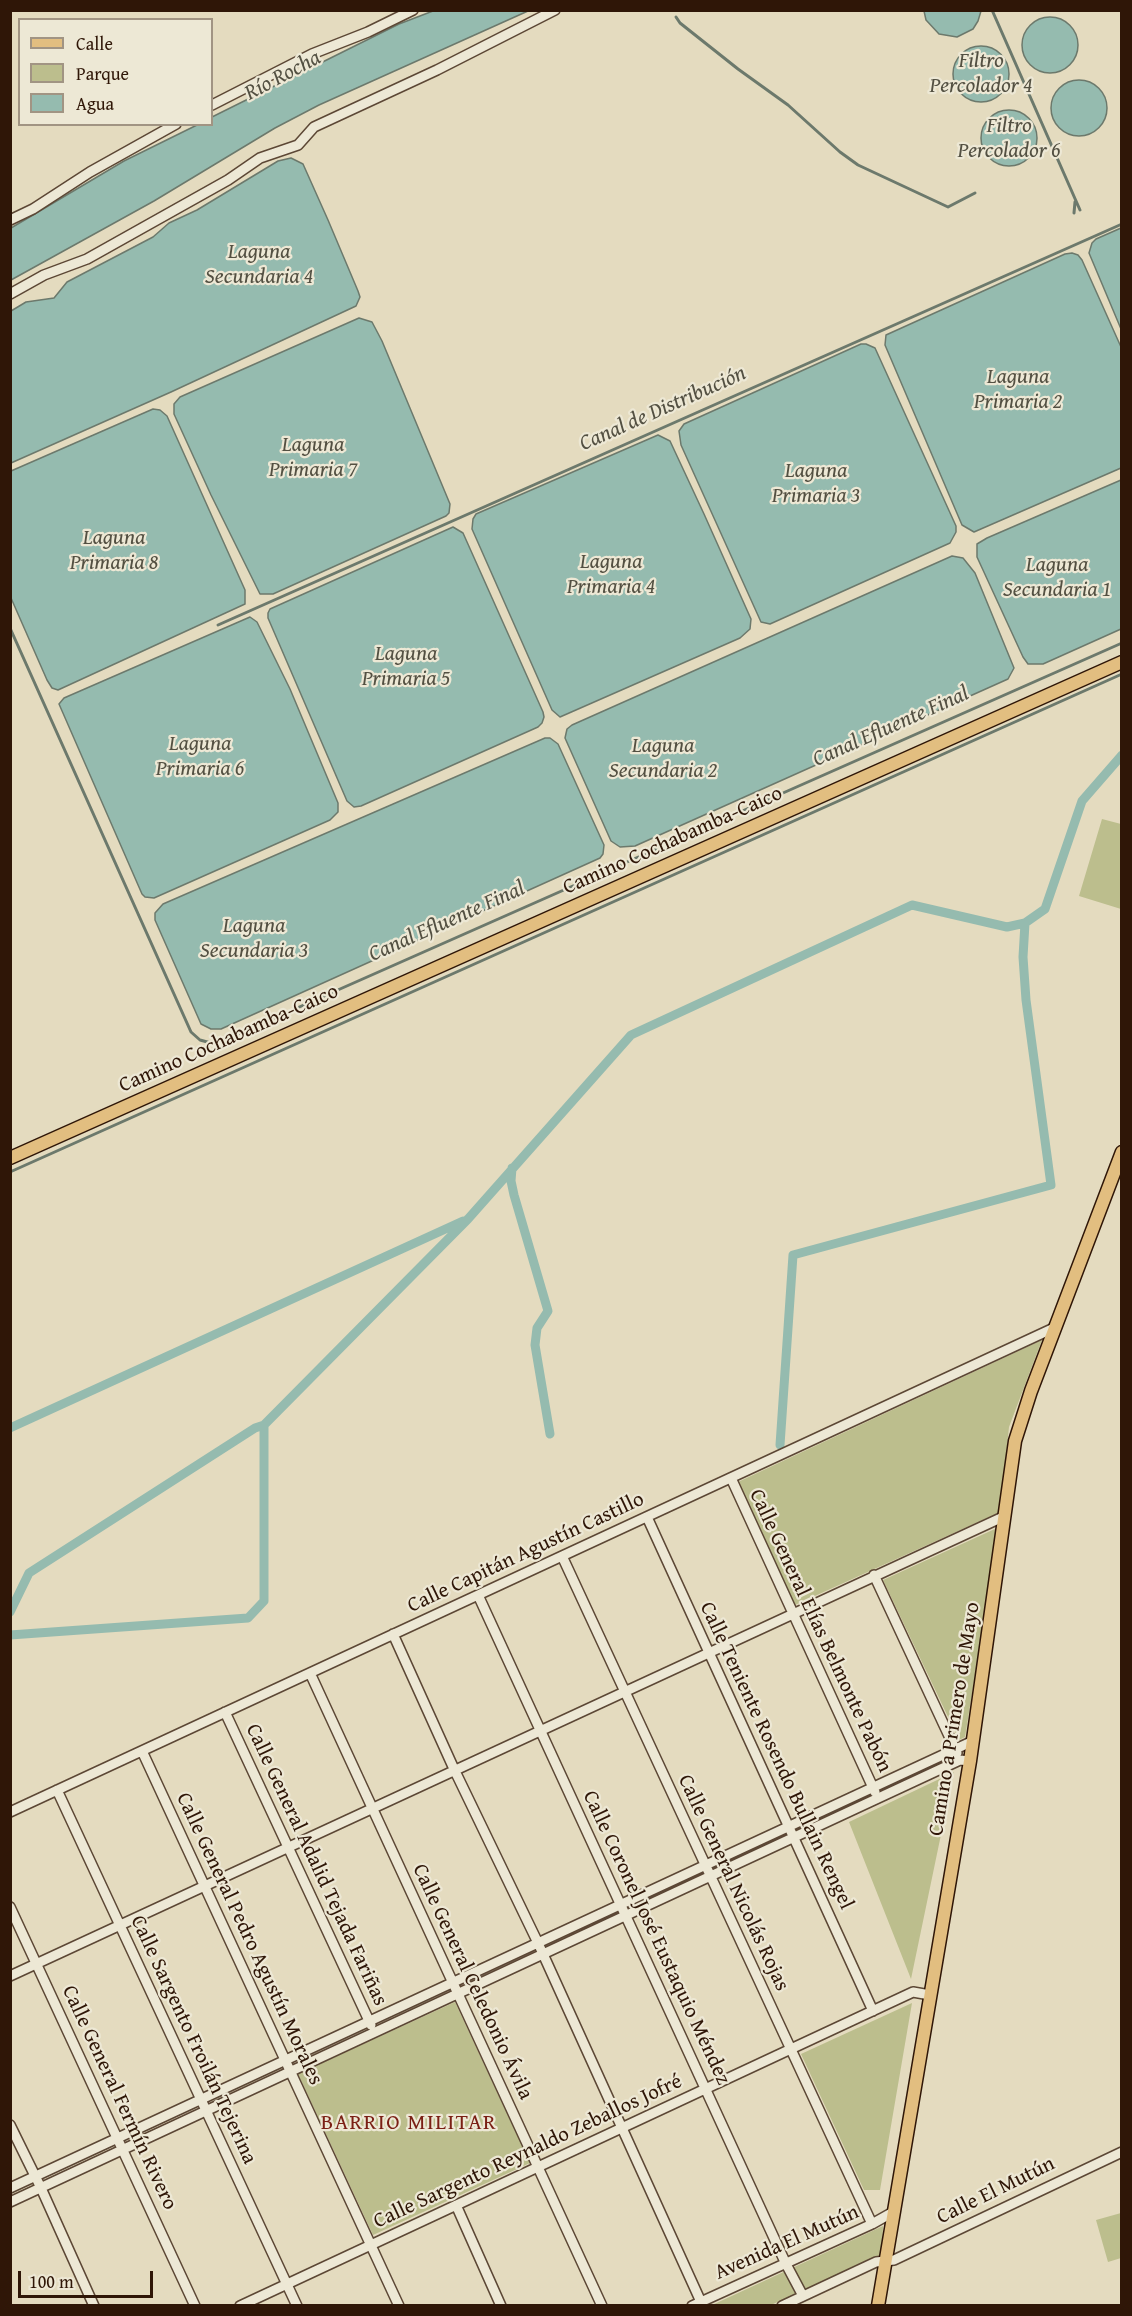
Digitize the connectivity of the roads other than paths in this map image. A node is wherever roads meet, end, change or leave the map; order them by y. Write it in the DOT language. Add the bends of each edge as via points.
graph roads {
  1 [pos="413,10"];
  2 [pos="555,10"];
  3 [pos="213,104"];
  4 [pos="172,126"];
  5 [pos="10,220"];
  6 [pos="10,294"];
  7 [pos="1122,662"];
  8 [pos="1122,1152"];
  9 [pos="10,1158"];
  10 [pos="1056,1327"];
  11 [pos="731,1478"];
  12 [pos="1005,1516"];
  13 [pos="647,1517"];
  14 [pos="562,1556"];
  15 [pos="874,1575"];
  16 [pos="478,1595"];
  17 [pos="792,1613"];
  18 [pos="393,1634"];
  19 [pos="709,1652"];
  20 [pos="310,1673"];
  21 [pos="624,1691"];
  22 [pos="225,1712"];
  23 [pos="541,1730"];
  24 [pos="973,1742"];
  25 [pos="955,1750"];
  26 [pos="142,1751"];
  27 [pos="965,1761"];
  28 [pos="454,1769"];
  29 [pos="873,1788"];
  30 [pos="57,1790"];
  31 [pos="878,1799"];
  32 [pos="372,1808"];
  33 [pos="10,1812"];
  34 [pos="789,1827"];
  35 [pos="794,1838"];
  36 [pos="288,1847"];
  37 [pos="705,1866"];
  38 [pos="710,1877"];
  39 [pos="204,1886"];
  40 [pos="621,1905"];
  41 [pos="10,1907"];
  42 [pos="626,1916"];
  43 [pos="120,1925"];
  44 [pos="538,1943"];
  45 [pos="543,1954"];
  46 [pos="37,1964"];
  47 [pos="10,1976"];
  48 [pos="453,1983"];
  49 [pos="458,1994"];
  50 [pos="930,1995"];
  51 [pos="873,2011"];
  52 [pos="370,2022"];
  53 [pos="375,2033"];
  54 [pos="790,2049"];
  55 [pos="285,2061"];
  56 [pos="291,2072"];
  57 [pos="706,2089"];
  58 [pos="201,2100"];
  59 [pos="207,2111"];
  60 [pos="10,2125"];
  61 [pos="622,2128"];
  62 [pos="118,2139"];
  63 [pos="123,2150"];
  64 [pos="1122,2152"];
  65 [pos="538,2167"];
  66 [pos="35,2177"];
  67 [pos="10,2188"];
  68 [pos="41,2188"];
  69 [pos="10,2202"];
  70 [pos="456,2205"];
  71 [pos="895,2211"];
  72 [pos="872,2224"];
  73 [pos="371,2244"];
  74 [pos="886,2260"];
  75 [pos="786,2264"];
  76 [pos="287,2284"];
  77 [pos="803,2296"];
  78 [pos="697,2304"];
  79 [pos="94,2306"];
  80 [pos="195,2306"];
  81 [pos="240,2306"];
  82 [pos="297,2306"];
  83 [pos="399,2306"];
  84 [pos="501,2306"];
  85 [pos="602,2306"];
  86 [pos="782,2306"];
  87 [pos="878,2306"];
  1 -- 3 [label="street" via="312,54"];
  2 -- 6 [label="street" via="314,127 298,145 260,158 87,259 44,275"];
  4 -- 5 [label="street"];
  7 -- 9 [label="main road, Camino Cochabamba-Caico"];
  8 -- 10 [label="main road, Camino a Primero de Mayo"];
  10 -- 11 [label="street, Calle Capitán Agustín Castillo"];
  10 -- 12 [label="main road, Camino a Primero de Mayo" via="1015,1441"];
  11 -- 13 [label="street, Calle Capitán Agustín Castillo"];
  11 -- 17 [label="street, Calle General Elías Belmonte Pabón"];
  12 -- 15 [label="street"];
  12 -- 24 [label="main road, Camino a Primero de Mayo"];
  13 -- 14 [label="street, Calle Capitán Agustín Castillo"];
  13 -- 19 [label="street, Calle Teniente Rosendo Bullain Rengel"];
  14 -- 16 [label="street, Calle Capitán Agustín Castillo"];
  14 -- 21 [label="street, Calle General Nicolás Rojas"];
  15 -- 17 [label="street"];
  15 -- 25 [label="street"];
  16 -- 18 [label="street, Calle Capitán Agustín Castillo"];
  16 -- 23 [label="street, Calle Coronel José Eustaquio Méndez"];
  17 -- 19 [label="street"];
  17 -- 29 [label="street, Calle General Elías Belmonte Pabón"];
  18 -- 20 [label="street, Calle Capitán Agustín Castillo"];
  18 -- 28 [label="street"];
  19 -- 21 [label="street"];
  19 -- 34 [label="street, Calle Teniente Rosendo Bullain Rengel"];
  20 -- 22 [label="street, Calle Capitán Agustín Castillo"];
  20 -- 32 [label="street, Calle General Celedonio Ávila"];
  21 -- 23 [label="street"];
  21 -- 37 [label="street, Calle General Nicolás Rojas"];
  22 -- 26 [label="street, Calle Capitán Agustín Castillo"];
  22 -- 36 [label="street, Calle General Adalid Tejada Fariñas"];
  23 -- 28 [label="street"];
  23 -- 40 [label="street, Calle Coronel José Eustaquio Méndez"];
  24 -- 25 [label="street"];
  24 -- 27 [label="main road, Camino a Primero de Mayo"];
  25 -- 27 [label="street"];
  25 -- 29 [label="street"];
  26 -- 30 [label="street, Calle Capitán Agustín Castillo"];
  26 -- 39 [label="street, Calle General Pedro Agustín Morales"];
  27 -- 31 [label="street"];
  27 -- 50 [label="main road, Camino a Primero de Mayo"];
  28 -- 32 [label="street"];
  28 -- 44 [label="street"];
  29 -- 31 [label="street, Calle General Elías Belmonte Pabón"];
  29 -- 34 [label="street"];
  30 -- 33 [label="street, Calle Capitán Agustín Castillo"];
  30 -- 43 [label="street, Calle Sargento Froilán Tejerina"];
  31 -- 35 [label="street"];
  32 -- 36 [label="street"];
  32 -- 48 [label="street, Calle General Celedonio Ávila"];
  34 -- 35 [label="street, Calle Teniente Rosendo Bullain Rengel"];
  34 -- 37 [label="street"];
  35 -- 38 [label="street"];
  35 -- 51 [label="street, Calle Teniente Rosendo Bullain Rengel"];
  36 -- 39 [label="street"];
  36 -- 52 [label="street, Calle General Adalid Tejada Fariñas"];
  37 -- 38 [label="street, Calle General Nicolás Rojas"];
  37 -- 40 [label="street"];
  38 -- 42 [label="street"];
  38 -- 54 [label="street, Calle General Nicolás Rojas"];
  39 -- 43 [label="street"];
  39 -- 55 [label="street, Calle General Pedro Agustín Morales"];
  40 -- 42 [label="street, Calle Coronel José Eustaquio Méndez"];
  40 -- 44 [label="street"];
  41 -- 46 [label="street, Calle General Fermín Rivero"];
  42 -- 45 [label="street"];
  42 -- 57 [label="street, Calle Coronel José Eustaquio Méndez"];
  43 -- 46 [label="street"];
  43 -- 58 [label="street, Calle Sargento Froilán Tejerina"];
  44 -- 45 [label="street"];
  44 -- 48 [label="street"];
  45 -- 49 [label="street"];
  45 -- 61 [label="street"];
  46 -- 47 [label="street"];
  46 -- 62 [label="street, Calle General Fermín Rivero"];
  48 -- 49 [label="street, Calle General Celedonio Ávila"];
  48 -- 52 [label="street"];
  49 -- 53 [label="street"];
  49 -- 65 [label="street, Calle General Celedonio Ávila"];
  50 -- 51 [label="street, Calle Sargento Reynaldo Zeballos Jofré" via="913,1992"];
  50 -- 71 [label="main road, Camino a Primero de Mayo"];
  51 -- 54 [label="street, Calle Sargento Reynaldo Zeballos Jofré"];
  52 -- 53 [label="street, Calle General Adalid Tejada Fariñas"];
  52 -- 55 [label="street"];
  53 -- 56 [label="street"];
  54 -- 57 [label="street, Calle Sargento Reynaldo Zeballos Jofré"];
  54 -- 72 [label="street, Calle General Nicolás Rojas"];
  55 -- 56 [label="street, Calle General Pedro Agustín Morales"];
  55 -- 58 [label="street"];
  56 -- 59 [label="street"];
  56 -- 73 [label="street, Calle General Pedro Agustín Morales"];
  57 -- 61 [label="street, Calle Sargento Reynaldo Zeballos Jofré"];
  57 -- 75 [label="street, Calle Coronel José Eustaquio Méndez"];
  58 -- 59 [label="street, Calle Sargento Froilán Tejerina"];
  58 -- 62 [label="street"];
  59 -- 63 [label="street"];
  59 -- 76 [label="street, Calle Sargento Froilán Tejerina"];
  60 -- 66 [label="street"];
  61 -- 65 [label="street, Calle Sargento Reynaldo Zeballos Jofré"];
  61 -- 78 [label="street"];
  62 -- 63 [label="street, Calle General Fermín Rivero"];
  62 -- 66 [label="street"];
  63 -- 68 [label="street"];
  63 -- 80 [label="street, Calle General Fermín Rivero"];
  64 -- 74 [label="street, Calle El Mutún" via="894,2260"];
  65 -- 70 [label="street, Calle Sargento Reynaldo Zeballos Jofré"];
  65 -- 85 [label="street, Calle General Celedonio Ávila"];
  66 -- 67 [label="street"];
  66 -- 68 [label="street"];
  68 -- 69 [label="street"];
  68 -- 79 [label="street"];
  70 -- 73 [label="street, Calle Sargento Reynaldo Zeballos Jofré"];
  70 -- 84 [label="street"];
  71 -- 72 [label="street, Avenida El Mutún"];
  71 -- 74 [label="main road, Camino a Primero de Mayo"];
  72 -- 75 [label="street, Avenida El Mutún"];
  73 -- 76 [label="street, Calle Sargento Reynaldo Zeballos Jofré"];
  73 -- 83 [label="street, Calle General Pedro Agustín Morales"];
  74 -- 77 [label="street"];
  74 -- 87 [label="main road, Camino a Primero de Mayo"];
  75 -- 77 [label="street, Calle Coronel José Eustaquio Méndez"];
  75 -- 78 [label="street, Avenida El Mutún"];
  76 -- 81 [label="street, Calle Sargento Reynaldo Zeballos Jofré"];
  76 -- 82 [label="street, Calle Sargento Froilán Tejerina"];
  77 -- 86 [label="street"];
}
